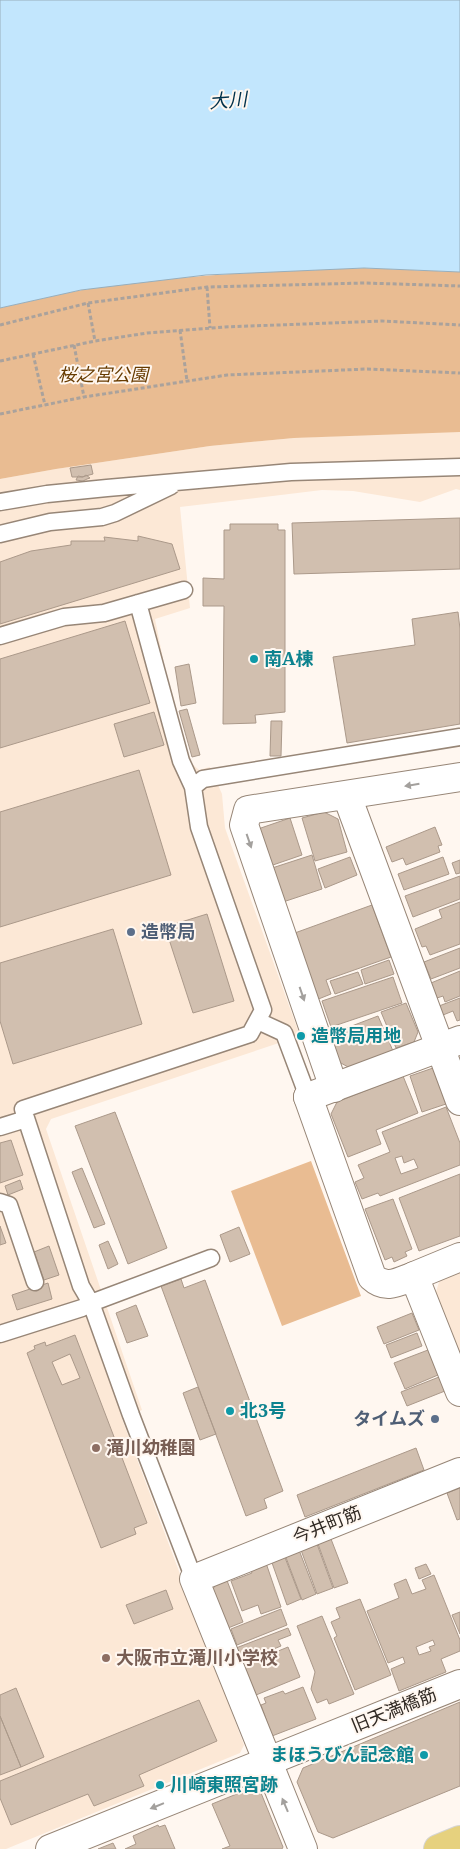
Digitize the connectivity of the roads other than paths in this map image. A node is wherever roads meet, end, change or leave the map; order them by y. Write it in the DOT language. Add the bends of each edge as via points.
graph roads {
  1 [pos="460,467"];
  2 [pos="182,481"];
  3 [pos="0,502"];
  4 [pos="0,534"];
  5 [pos="184,590"];
  6 [pos="138,603"];
  7 [pos="0,636"];
  8 [pos="460,737"];
  9 [pos="460,777"];
  10 [pos="193,787"];
  11 [pos="347,796"];
  12 [pos="258,1021"];
  13 [pos="450,1043"];
  14 [pos="334,1088"];
  15 [pos="308,1097"];
  16 [pos="460,1101"];
  17 [pos="26,1119"];
  18 [pos="0,1128"];
  19 [pos="0,1202"];
  20 [pos="460,1257"];
  21 [pos="211,1258"];
  22 [pos="414,1276"];
  23 [pos="35,1282"];
  24 [pos="91,1303"];
  25 [pos="0,1334"];
  26 [pos="460,1392"];
  27 [pos="460,1472"];
  28 [pos="194,1579"];
  29 [pos="460,1684"];
  30 [pos="266,1761"];
  31 [pos="460,1840"];
  32 [pos="50,1849"];
  33 [pos="303,1849"];
  34 [pos="438,1849"];
  1 -- 2 [label="lane" via="292,472"];
  2 -- 3 [label="lane" via="47,494"];
  2 -- 4 [label="lane" via="109,515 50,522"];
  5 -- 6 [label="lane"];
  6 -- 7 [label="lane" via="104,613 64,617"];
  6 -- 10 [label="lane" via="181,761"];
  8 -- 10 [label="lane" via="203,779"];
  9 -- 11 [label="street, one-way"];
  10 -- 12 [label="lane" via="199,827 263,1010"];
  11 -- 13 [label="street"];
  11 -- 14 [label="street, one-way" via="248,810 244,825"];
  12 -- 15 [label="lane" via="284,1033"];
  12 -- 17 [label="lane" via="250,1034 23,1109"];
  13 -- 14 [label="street"];
  13 -- 16 [label="street"];
  14 -- 15 [label="street"];
  15 -- 22 [label="street" via="372,1276 385,1284"];
  17 -- 18 [label="lane"];
  17 -- 24 [label="lane" via="81,1286"];
  19 -- 23 [label="lane" via="9,1205"];
  20 -- 22 [label="street"];
  21 -- 24 [label="lane"];
  22 -- 26 [label="street"];
  24 -- 25 [label="lane"];
  24 -- 28 [label="lane" via="130,1415"];
  27 -- 28 [label="street, 今井町筋"];
  28 -- 30 [label="street"];
  29 -- 30 [label="street, 旧天満橋筋"];
  30 -- 32 [label="street, 旧天満橋筋, one-way"];
  33 -- 30 [label="street, one-way"];
  31 -- 34 [label="main road"];
}
